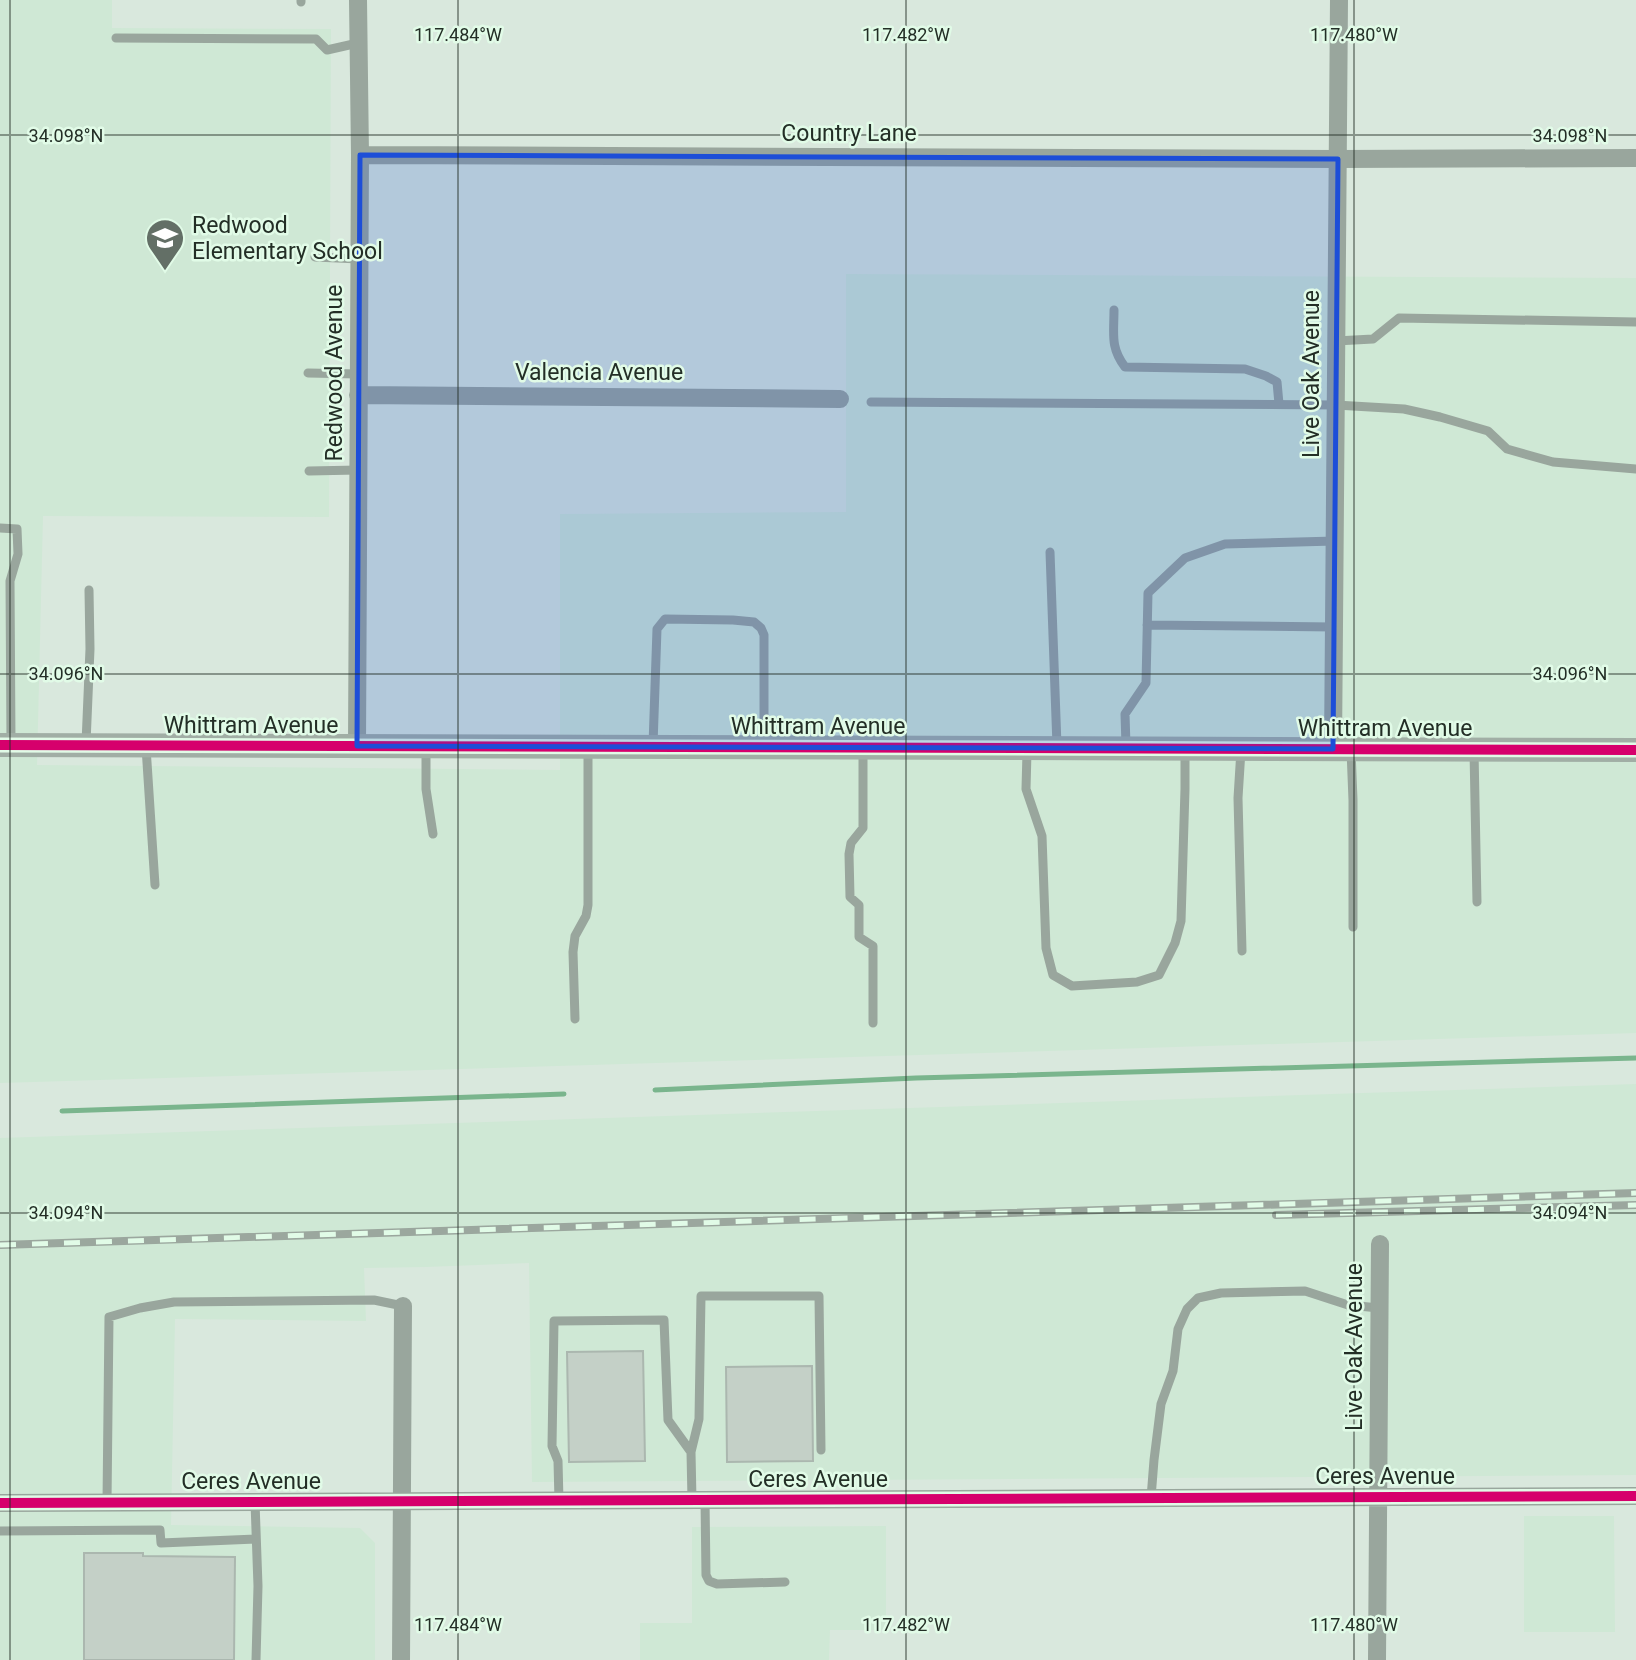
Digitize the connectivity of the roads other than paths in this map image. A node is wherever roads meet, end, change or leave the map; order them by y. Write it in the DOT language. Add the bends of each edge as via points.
graph roads {
  1 [pos="358,0"];
  2 [pos="1339,0"];
  3 [pos="116,38"];
  4 [pos="358,43"];
  5 [pos="359,155"];
  6 [pos="1636,158"];
  7 [pos="1338,159"];
  8 [pos="315,257"];
  9 [pos="359,259"];
  10 [pos="1114,310"];
  11 [pos="1636,322"];
  12 [pos="1336,341"];
  13 [pos="308,373"];
  14 [pos="358,373"];
  15 [pos="358,395"];
  16 [pos="840,399"];
  17 [pos="872,402"];
  18 [pos="1279,404"];
  19 [pos="1336,404"];
  20 [pos="1636,468"];
  21 [pos="358,470"];
  22 [pos="309,471"];
  23 [pos="0,528"];
  24 [pos="1335,541"];
  25 [pos="1051,552"];
  26 [pos="89,590"];
  27 [pos="1147,625"];
  28 [pos="1334,627"];
  29 [pos="5,745"];
  30 [pos="86,745"];
  31 [pos="146,746"];
  32 [pos="357,746"];
  33 [pos="426,746"];
  34 [pos="588,747"];
  35 [pos="653,747"];
  36 [pos="764,747"];
  37 [pos="863,747"];
  38 [pos="1027,748"];
  39 [pos="1057,748"];
  40 [pos="1126,748"];
  41 [pos="1185,748"];
  42 [pos="1241,748"];
  43 [pos="1342,749"];
  44 [pos="1474,749"];
  45 [pos="1636,750"];
  46 [pos="433,834"];
  47 [pos="155,885"];
  48 [pos="1477,902"];
  49 [pos="1353,927"];
  50 [pos="1242,951"];
  51 [pos="575,1019"];
  52 [pos="873,1023"];
  53 [pos="1380,1244"];
  54 [pos="403,1306"];
  55 [pos="1379,1308"];
  56 [pos="821,1450"];
  57 [pos="691,1452"];
  58 [pos="1636,1496"];
  59 [pos="1378,1497"];
  60 [pos="1151,1498"];
  61 [pos="699,1500"];
  62 [pos="559,1501"];
  63 [pos="255,1502"];
  64 [pos="403,1502"];
  65 [pos="0,1503"];
  66 [pos="107,1503"];
  67 [pos="0,1531"];
  68 [pos="256,1539"];
  69 [pos="785,1583"];
  70 [pos="256,1660"];
  71 [pos="401,1660"];
  72 [pos="1377,1660"];
  1 -- 4 [label="street, Redwood Avenue"];
  2 -- 7 [label="street, Live Oak Avenue"];
  3 -- 4 [label="lane" via="317,38 327,50"];
  4 -- 5 [label="street, Redwood Avenue"];
  5 -- 7 [label="street, Country Lane"];
  5 -- 9 [label="street, Redwood Avenue"];
  6 -- 7 [label="street"];
  7 -- 12 [label="street, Live Oak Avenue"];
  8 -- 9 [label="lane"];
  9 -- 14 [label="street, Redwood Avenue"];
  10 -- 18 [label="lane" via="1116,355 1125,367 1245,369 1277,382"];
  11 -- 12 [label="lane" via="1399,318 1373,338"];
  12 -- 19 [label="street, Live Oak Avenue"];
  13 -- 14 [label="lane"];
  14 -- 15 [label="street, Redwood Avenue"];
  15 -- 16 [label="street, Valencia Avenue"];
  15 -- 21 [label="street, Redwood Avenue"];
  17 -- 18 [label="lane"];
  18 -- 19 [label="lane"];
  19 -- 20 [label="lane" via="1440,417 1488,431 1507,449 1553,462"];
  19 -- 24 [label="street, Live Oak Avenue"];
  21 -- 22 [label="lane"];
  21 -- 32 [label="street, Redwood Avenue"];
  23 -- 29 [label="lane" via="17,529 18,554 10,581"];
  24 -- 27 [label="lane" via="1225,544 1185,558 1148,593"];
  24 -- 28 [label="street, Live Oak Avenue"];
  25 -- 39 [label="lane"];
  26 -- 30 [label="lane"];
  27 -- 28 [label="lane"];
  27 -- 40 [label="lane" via="1146,683 1125,714"];
  28 -- 43 [label="street, Live Oak Avenue"];
  29 -- 30 [label="street, Whittram Avenue"];
  30 -- 31 [label="street, Whittram Avenue"];
  31 -- 32 [label="street, Whittram Avenue"];
  31 -- 47 [label="lane"];
  32 -- 33 [label="street, Whittram Avenue"];
  33 -- 34 [label="street, Whittram Avenue"];
  33 -- 46 [label="lane"];
  34 -- 35 [label="street, Whittram Avenue"];
  34 -- 51 [label="lane" via="588,905 573,952"];
  35 -- 36 [label="street, Whittram Avenue"];
  35 -- 36 [label="lane" via="657,629 665,619 754,622 761,628"];
  36 -- 37 [label="street, Whittram Avenue"];
  37 -- 38 [label="street, Whittram Avenue"];
  37 -- 52 [label="lane" via="863,828 851,843 850,897 859,905 859,937 873,946"];
  38 -- 39 [label="street, Whittram Avenue"];
  38 -- 41 [label="lane" via="1026,789 1042,836 1046,948 1053,975 1072,986 1137,982 1159,975 1175,943 1181,921"];
  39 -- 40 [label="street, Whittram Avenue"];
  40 -- 41 [label="street, Whittram Avenue"];
  41 -- 42 [label="street, Whittram Avenue"];
  42 -- 43 [label="street, Whittram Avenue"];
  42 -- 50 [label="lane"];
  43 -- 44 [label="street, Whittram Avenue"];
  43 -- 49 [label="lane" via="1353,800"];
  44 -- 45 [label="street, Whittram Avenue"];
  44 -- 48 [label="lane"];
  53 -- 55 [label="street, Live Oak Avenue"];
  54 -- 64 [label="street"];
  54 -- 66 [label="lane" via="374,1300 174,1302 108,1317"];
  55 -- 59 [label="street, Live Oak Avenue"];
  55 -- 60 [label="lane" via="1348,1305 1305,1291 1198,1298 1178,1329 1174,1371 1161,1404"];
  56 -- 57 [label="lane" via="820,1296 701,1296 699,1419"];
  57 -- 61 [label="lane"];
  57 -- 62 [label="lane" via="668,1420 664,1320 554,1321 552,1446 558,1461"];
  58 -- 59 [label="street, Ceres Avenue"];
  59 -- 60 [label="street, Ceres Avenue"];
  59 -- 72 [label="street, Live Oak Avenue"];
  60 -- 61 [label="street, Ceres Avenue"];
  61 -- 62 [label="street, Ceres Avenue"];
  61 -- 69 [label="lane" via="709,1581"];
  62 -- 64 [label="street, Ceres Avenue"];
  63 -- 64 [label="street, Ceres Avenue"];
  63 -- 66 [label="street, Ceres Avenue"];
  63 -- 68 [label="lane"];
  64 -- 71 [label="street"];
  65 -- 66 [label="street, Ceres Avenue"];
  67 -- 68 [label="lane" via="160,1530 160,1543"];
  68 -- 70 [label="lane"];
}
